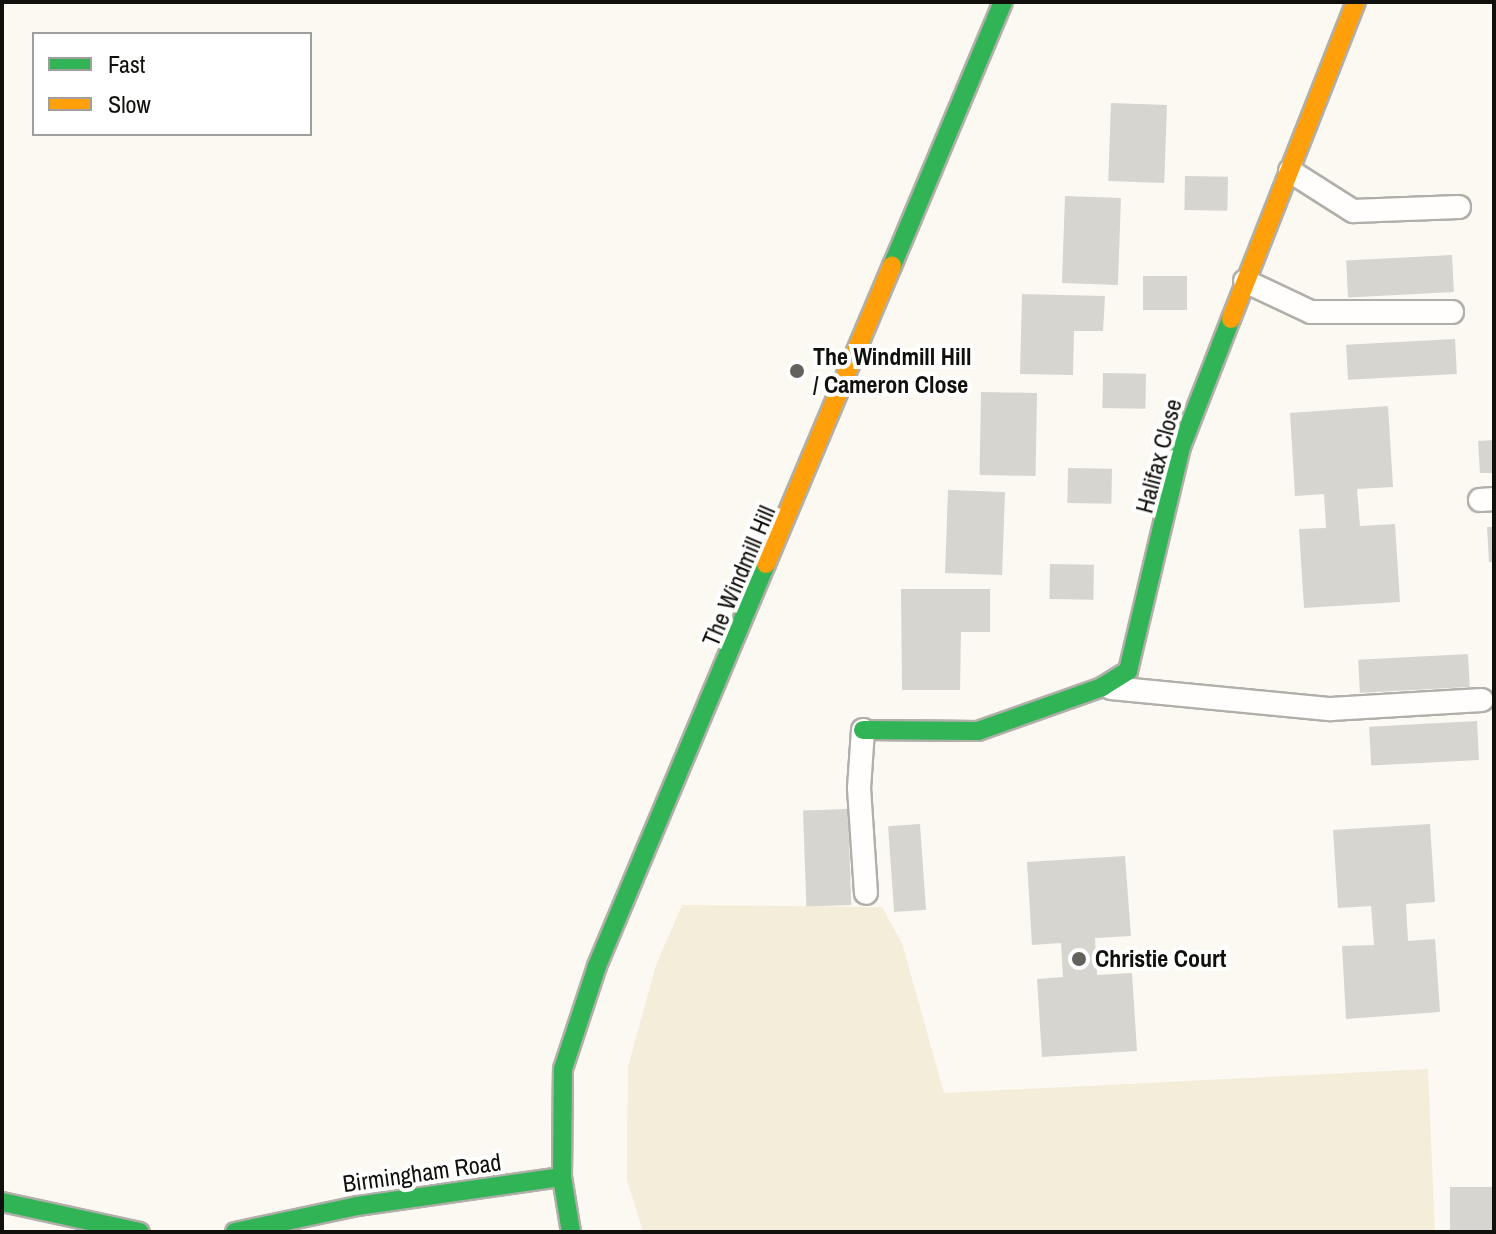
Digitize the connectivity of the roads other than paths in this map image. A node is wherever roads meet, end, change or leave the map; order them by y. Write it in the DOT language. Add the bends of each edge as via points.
graph roads {
  1 [pos="1003,2"];
  2 [pos="1356,2"];
  3 [pos="1290,171"];
  4 [pos="1459,207"];
  5 [pos="1245,281"];
  6 [pos="1452,312"];
  7 [pos="1102,687"];
  8 [pos="1482,700"];
  9 [pos="863,730"];
  10 [pos="866,893"];
  11 [pos="562,1177"];
  12 [pos="2,1202"];
  13 [pos="140,1232"];
  14 [pos="235,1232"];
  15 [pos="571,1232"];
  1 -- 11 [label="street, The Windmill Hill" via="597,966 563,1069"];
  2 -- 3 [label="street, Halifax Close"];
  3 -- 4 [label="lane" via="1353,211"];
  3 -- 5 [label="street, Halifax Close"];
  5 -- 6 [label="lane" via="1311,312"];
  5 -- 7 [label="street, Halifax Close" via="1181,447 1128,671"];
  7 -- 8 [label="lane" via="1331,709"];
  7 -- 9 [label="street, Halifax Close" via="978,731"];
  9 -- 10 [label="lane" via="859,788"];
  11 -- 14 [label="street, Birmingham Road" via="357,1206"];
  11 -- 15 [label="street"];
  12 -- 13 [label="street"];
}
